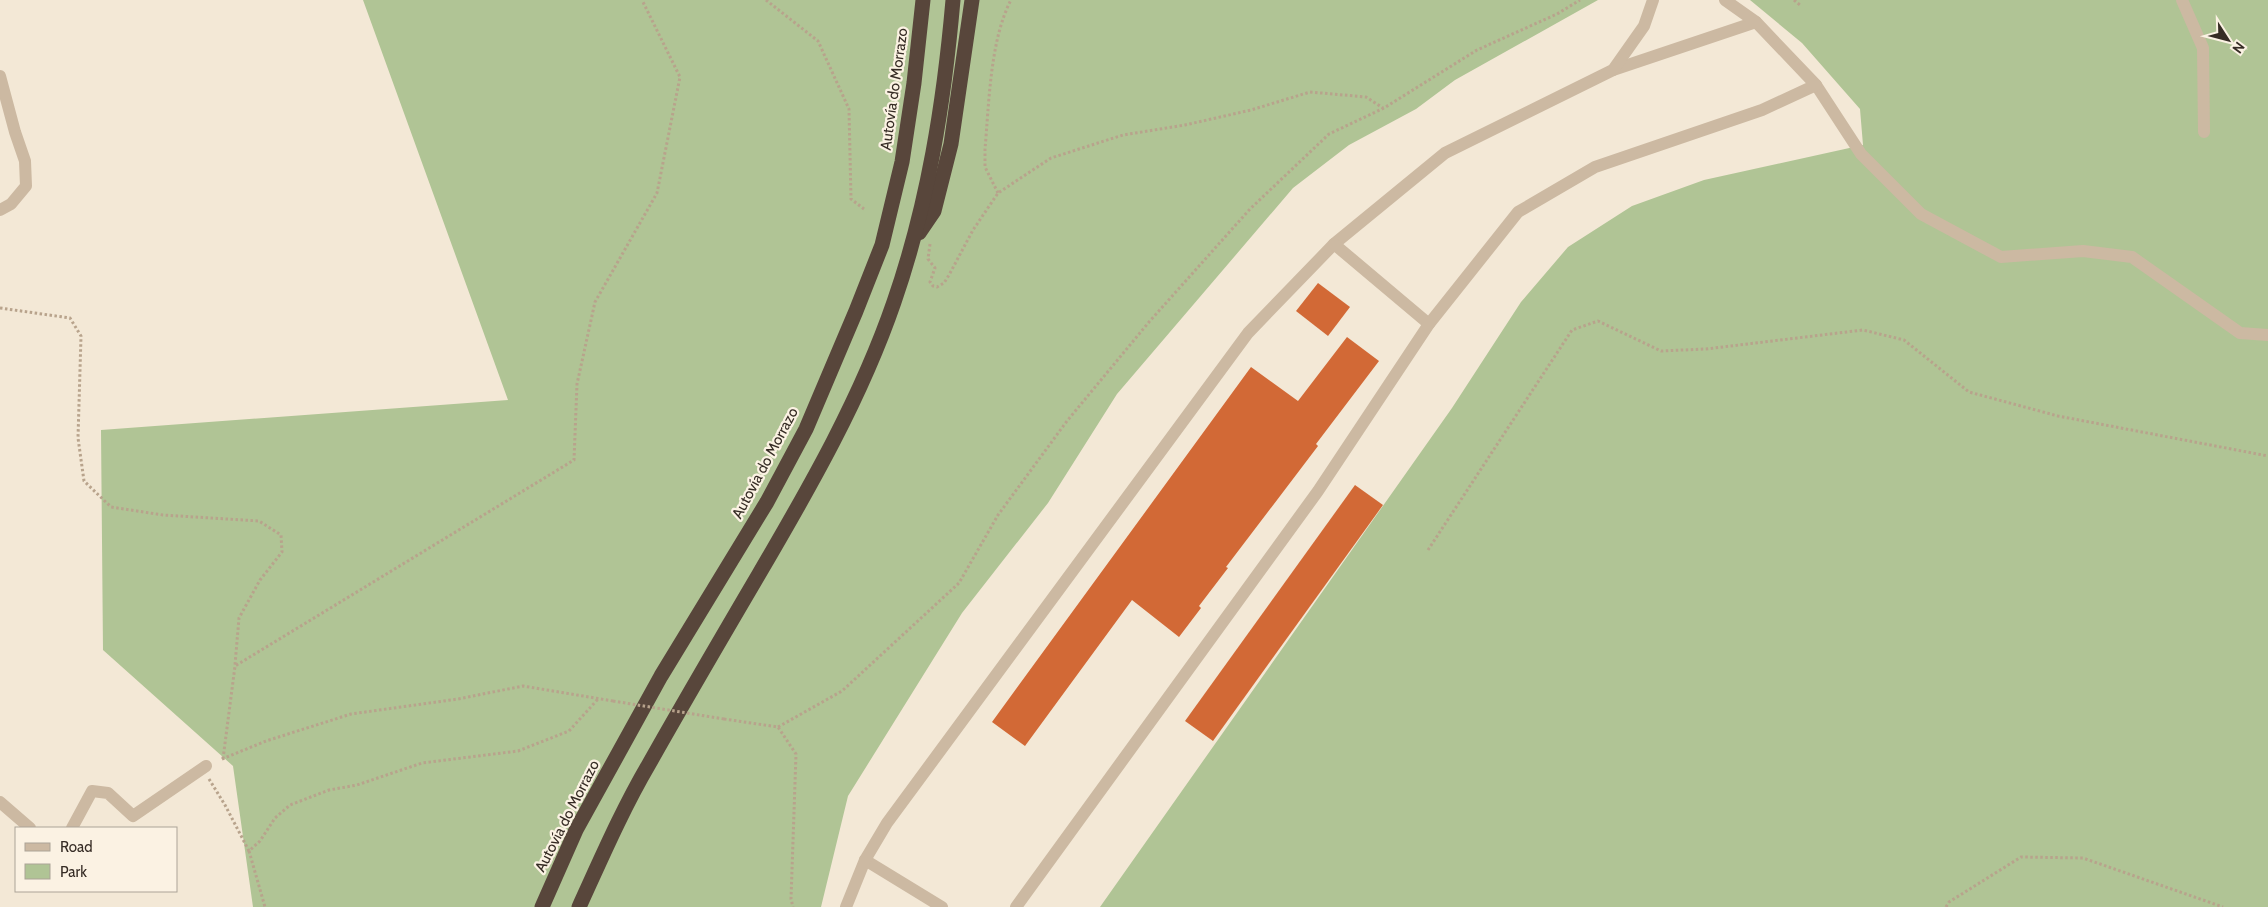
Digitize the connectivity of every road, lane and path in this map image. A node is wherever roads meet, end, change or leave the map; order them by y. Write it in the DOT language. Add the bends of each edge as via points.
graph roads {
  1 [pos="642,0"];
  2 [pos="766,0"];
  3 [pos="923,0"];
  4 [pos="953,0"];
  5 [pos="972,0"];
  6 [pos="1011,0"];
  7 [pos="1580,0"];
  8 [pos="1653,0"];
  9 [pos="1725,0"];
  10 [pos="1794,0"];
  11 [pos="2182,0"];
  12 [pos="1800,5"];
  13 [pos="1756,22"];
  14 [pos="1613,70"];
  15 [pos="0,76"];
  16 [pos="1816,85"];
  17 [pos="1384,108"];
  18 [pos="2204,132"];
  19 [pos="998,193"];
  20 [pos="864,209"];
  21 [pos="0,210"];
  22 [pos="914,241"];
  23 [pos="930,241"];
  24 [pos="1334,244"];
  25 [pos="0,308"];
  26 [pos="1429,324"];
  27 [pos="2268,335"];
  28 [pos="2268,456"];
  29 [pos="1428,550"];
  30 [pos="235,666"];
  31 [pos="598,699"];
  32 [pos="778,727"];
  33 [pos="223,759"];
  34 [pos="203,767"];
  35 [pos="0,802"];
  36 [pos="29,827"];
  37 [pos="73,827"];
  38 [pos="249,851"];
  39 [pos="865,860"];
  40 [pos="264,907"];
  41 [pos="542,907"];
  42 [pos="579,907"];
  43 [pos="793,907"];
  44 [pos="846,907"];
  45 [pos="942,907"];
  46 [pos="1016,907"];
  47 [pos="1946,907"];
  48 [pos="2223,907"];
  1 -- 30 [label="path" via="680,77 657,193 595,302 577,384 574,460"];
  2 -- 20 [label="path" via="818,41 849,109 851,199"];
  3 -- 41 [label="highway, Autovía do Morrazo" via="902,162 882,245 856,312 806,428 768,502 656,684 576,830"];
  4 -- 22 [label="highway" via="938,130"];
  5 -- 22 [label="highway" via="951,144 934,211"];
  6 -- 19 [label="path" via="1003,16 998,39 985,149 985,167"];
  7 -- 17 [label="path" via="1557,14 1477,50"];
  8 -- 14 [label="street" via="1644,26"];
  9 -- 13 [label="street"];
  10 -- 12 [label="path"];
  11 -- 18 [label="street" via="2203,48"];
  13 -- 14 [label="street"];
  13 -- 16 [label="street"];
  14 -- 24 [label="street" via="1445,153"];
  15 -- 21 [label="street" via="25,161 26,186 11,204"];
  16 -- 26 [label="street" via="1762,110 1595,167 1518,212"];
  16 -- 27 [label="street" via="1860,154 1922,214 2001,257 2083,251 2132,257 2240,333"];
  17 -- 19 [label="path" via="1366,97 1310,92 1251,110 1122,136 1051,158"];
  17 -- 32 [label="path" via="1329,134 1238,223 1149,322 1067,420 998,515 959,583 842,691"];
  19 -- 23 [label="path" via="973,230 950,275 937,286 930,282 935,268 928,259"];
  22 -- 42 [label="highway" via="887,321 837,435 794,516 647,766"];
  24 -- 26 [label="street"];
  24 -- 39 [label="street" via="1248,333 886,824"];
  25 -- 30 [label="path" via="70,318 81,336 78,438 84,481 111,507 163,515 259,521 281,535 282,552 260,580 239,618"];
  26 -- 46 [label="street" via="1318,491"];
  28 -- 29 [label="path" via="2058,416 1969,392 1904,340 1863,330 1706,349 1661,351 1598,321 1572,330"];
  30 -- 33 [label="path"];
  31 -- 32 [label="path, bridge"];
  31 -- 33 [label="path" via="523,686 351,714 266,741"];
  31 -- 38 [label="path" via="569,731 518,752 422,763 290,804"];
  32 -- 43 [label="path" via="796,754"];
  33 -- 34 [label="path"];
  34 -- 37 [label="street" via="133,816 108,793 92,791"];
  34 -- 38 [label="path"];
  35 -- 36 [label="street"];
  38 -- 40 [label="path"];
  39 -- 44 [label="street"];
  39 -- 45 [label="street"];
  47 -- 48 [label="path" via="2021,857 2083,858"];
}
